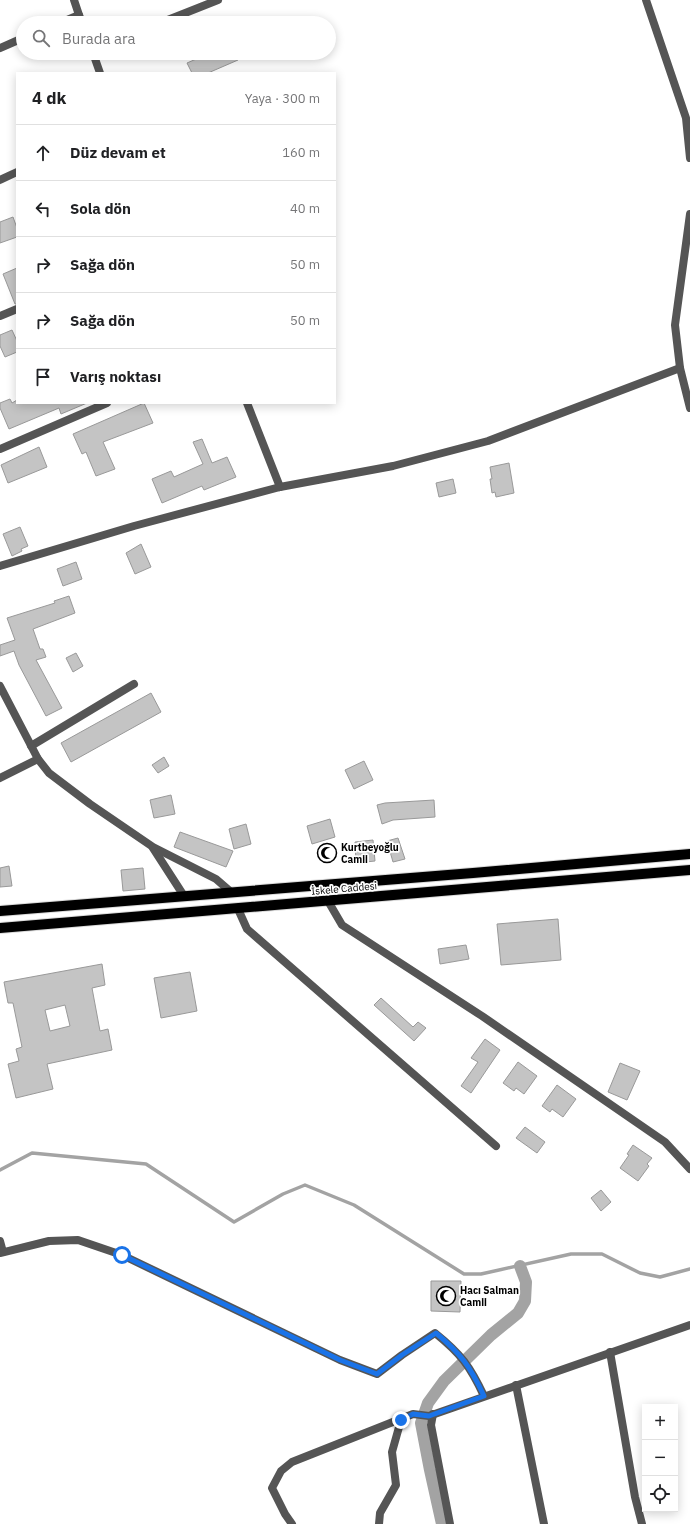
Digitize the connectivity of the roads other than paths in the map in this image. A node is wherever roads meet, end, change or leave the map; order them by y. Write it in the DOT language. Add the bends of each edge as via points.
graph roads {
  1 [pos="74,0"];
  2 [pos="218,0"];
  3 [pos="646,0"];
  4 [pos="79,16"];
  5 [pos="178,16"];
  6 [pos="16,41"];
  7 [pos="0,48"];
  8 [pos="95,60"];
  9 [pos="100,72"];
  10 [pos="690,158"];
  11 [pos="16,172"];
  12 [pos="0,180"];
  13 [pos="690,214"];
  14 [pos="16,309"];
  15 [pos="0,316"];
  16 [pos="680,368"];
  17 [pos="105,404"];
  18 [pos="247,404"];
  19 [pos="690,408"];
  20 [pos="0,449"];
  21 [pos="280,487"];
  22 [pos="0,566"];
  23 [pos="134,684"];
  24 [pos="0,686"];
  25 [pos="31,746"];
  26 [pos="38,759"];
  27 [pos="0,778"];
  28 [pos="153,847"];
  29 [pos="690,854"];
  30 [pos="690,870"];
  31 [pos="231,892"];
  32 [pos="184,896"];
  33 [pos="328,901"];
  34 [pos="238,909"];
  35 [pos="0,911"];
  36 [pos="0,928"];
  37 [pos="496,1146"];
  38 [pos="690,1169"];
  39 [pos="0,1241"];
  40 [pos="2,1252"];
  41 [pos="690,1325"];
  42 [pos="610,1352"];
  43 [pos="516,1385"];
  44 [pos="484,1396"];
  45 [pos="433,1414"];
  46 [pos="401,1420"];
  47 [pos="292,1524"];
  48 [pos="379,1524"];
  49 [pos="450,1524"];
  50 [pos="544,1524"];
  51 [pos="642,1524"];
  1 -- 4 [label="street"];
  2 -- 5 [label="street"];
  3 -- 10 [label="street" via="686,118"];
  6 -- 7 [label="street"];
  8 -- 9 [label="street"];
  11 -- 12 [label="street"];
  13 -- 16 [label="street" via="675,325"];
  14 -- 15 [label="street"];
  16 -- 19 [label="street"];
  16 -- 21 [label="street" via="488,441 393,466"];
  17 -- 20 [label="street"];
  18 -- 21 [label="street"];
  21 -- 22 [label="street" via="134,526"];
  23 -- 25 [label="street"];
  24 -- 25 [label="street"];
  25 -- 26 [label="street"];
  26 -- 27 [label="street"];
  26 -- 28 [label="street" via="49,773"];
  28 -- 31 [label="street" via="216,879"];
  28 -- 32 [label="street"];
  29 -- 31 [label="main road"];
  30 -- 33 [label="main road, İskele Caddesi"];
  31 -- 32 [label="main road"];
  32 -- 35 [label="main road"];
  33 -- 34 [label="main road, İskele Caddesi"];
  33 -- 38 [label="street" via="342,925 482,1016 665,1142"];
  34 -- 36 [label="main road, İskele Caddesi"];
  34 -- 37 [label="street" via="247,929"];
  39 -- 40 [label="street"];
  40 -- 44 [label="street" via="49,1241 78,1240 122,1255 340,1360 377,1374 436,1333 451,1345 471,1368"];
  41 -- 42 [label="street"];
  42 -- 43 [label="street"];
  42 -- 51 [label="street"];
  43 -- 44 [label="street"];
  43 -- 50 [label="street"];
  44 -- 45 [label="street"];
  45 -- 46 [label="street" via="413,1414"];
  45 -- 49 [label="street" via="431,1425"];
  46 -- 47 [label="street" via="292,1462 281,1471 272,1488"];
  46 -- 48 [label="street" via="392,1452 396,1485 380,1513"];
}
